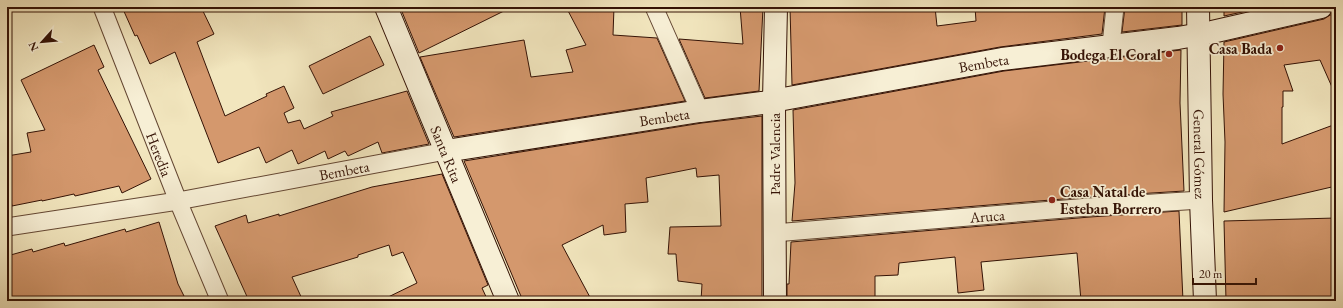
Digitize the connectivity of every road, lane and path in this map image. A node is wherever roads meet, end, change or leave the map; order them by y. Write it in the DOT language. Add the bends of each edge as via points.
graph roads {
  1 [pos="102,7"];
  2 [pos="386,7"];
  3 [pos="654,7"];
  4 [pos="776,7"];
  5 [pos="1115,7"];
  6 [pos="1198,7"];
  7 [pos="1321,7"];
  8 [pos="1199,34"];
  9 [pos="1111,45"];
  10 [pos="774,100"];
  11 [pos="700,111"];
  12 [pos="446,151"];
  13 [pos="1201,200"];
  14 [pos="178,201"];
  15 [pos="7,227"];
  16 [pos="774,233"];
  17 [pos="220,301"];
  18 [pos="508,301"];
  19 [pos="775,301"];
  20 [pos="1205,301"];
  1 -- 14 [label="street, Heredia"];
  2 -- 12 [label="street, Santa Rita"];
  3 -- 11 [label="street"];
  4 -- 10 [label="street, Padre Valencia"];
  5 -- 9 [label="street"];
  6 -- 8 [label="street, General Gómez"];
  7 -- 8 [label="street, Bembeta"];
  8 -- 9 [label="street, Bembeta"];
  8 -- 13 [label="street, General Gómez"];
  9 -- 10 [label="street, Bembeta" via="1002,59"];
  10 -- 11 [label="street, Bembeta"];
  10 -- 16 [label="street, Padre Valencia"];
  11 -- 12 [label="street, Bembeta"];
  12 -- 14 [label="street, Bembeta"];
  12 -- 18 [label="street, Santa Rita"];
  13 -- 16 [label="street, Aruca"];
  13 -- 20 [label="street, General Gómez"];
  14 -- 15 [label="street, Bembeta"];
  14 -- 17 [label="street, Heredia"];
  16 -- 19 [label="street, Padre Valencia"];
}
